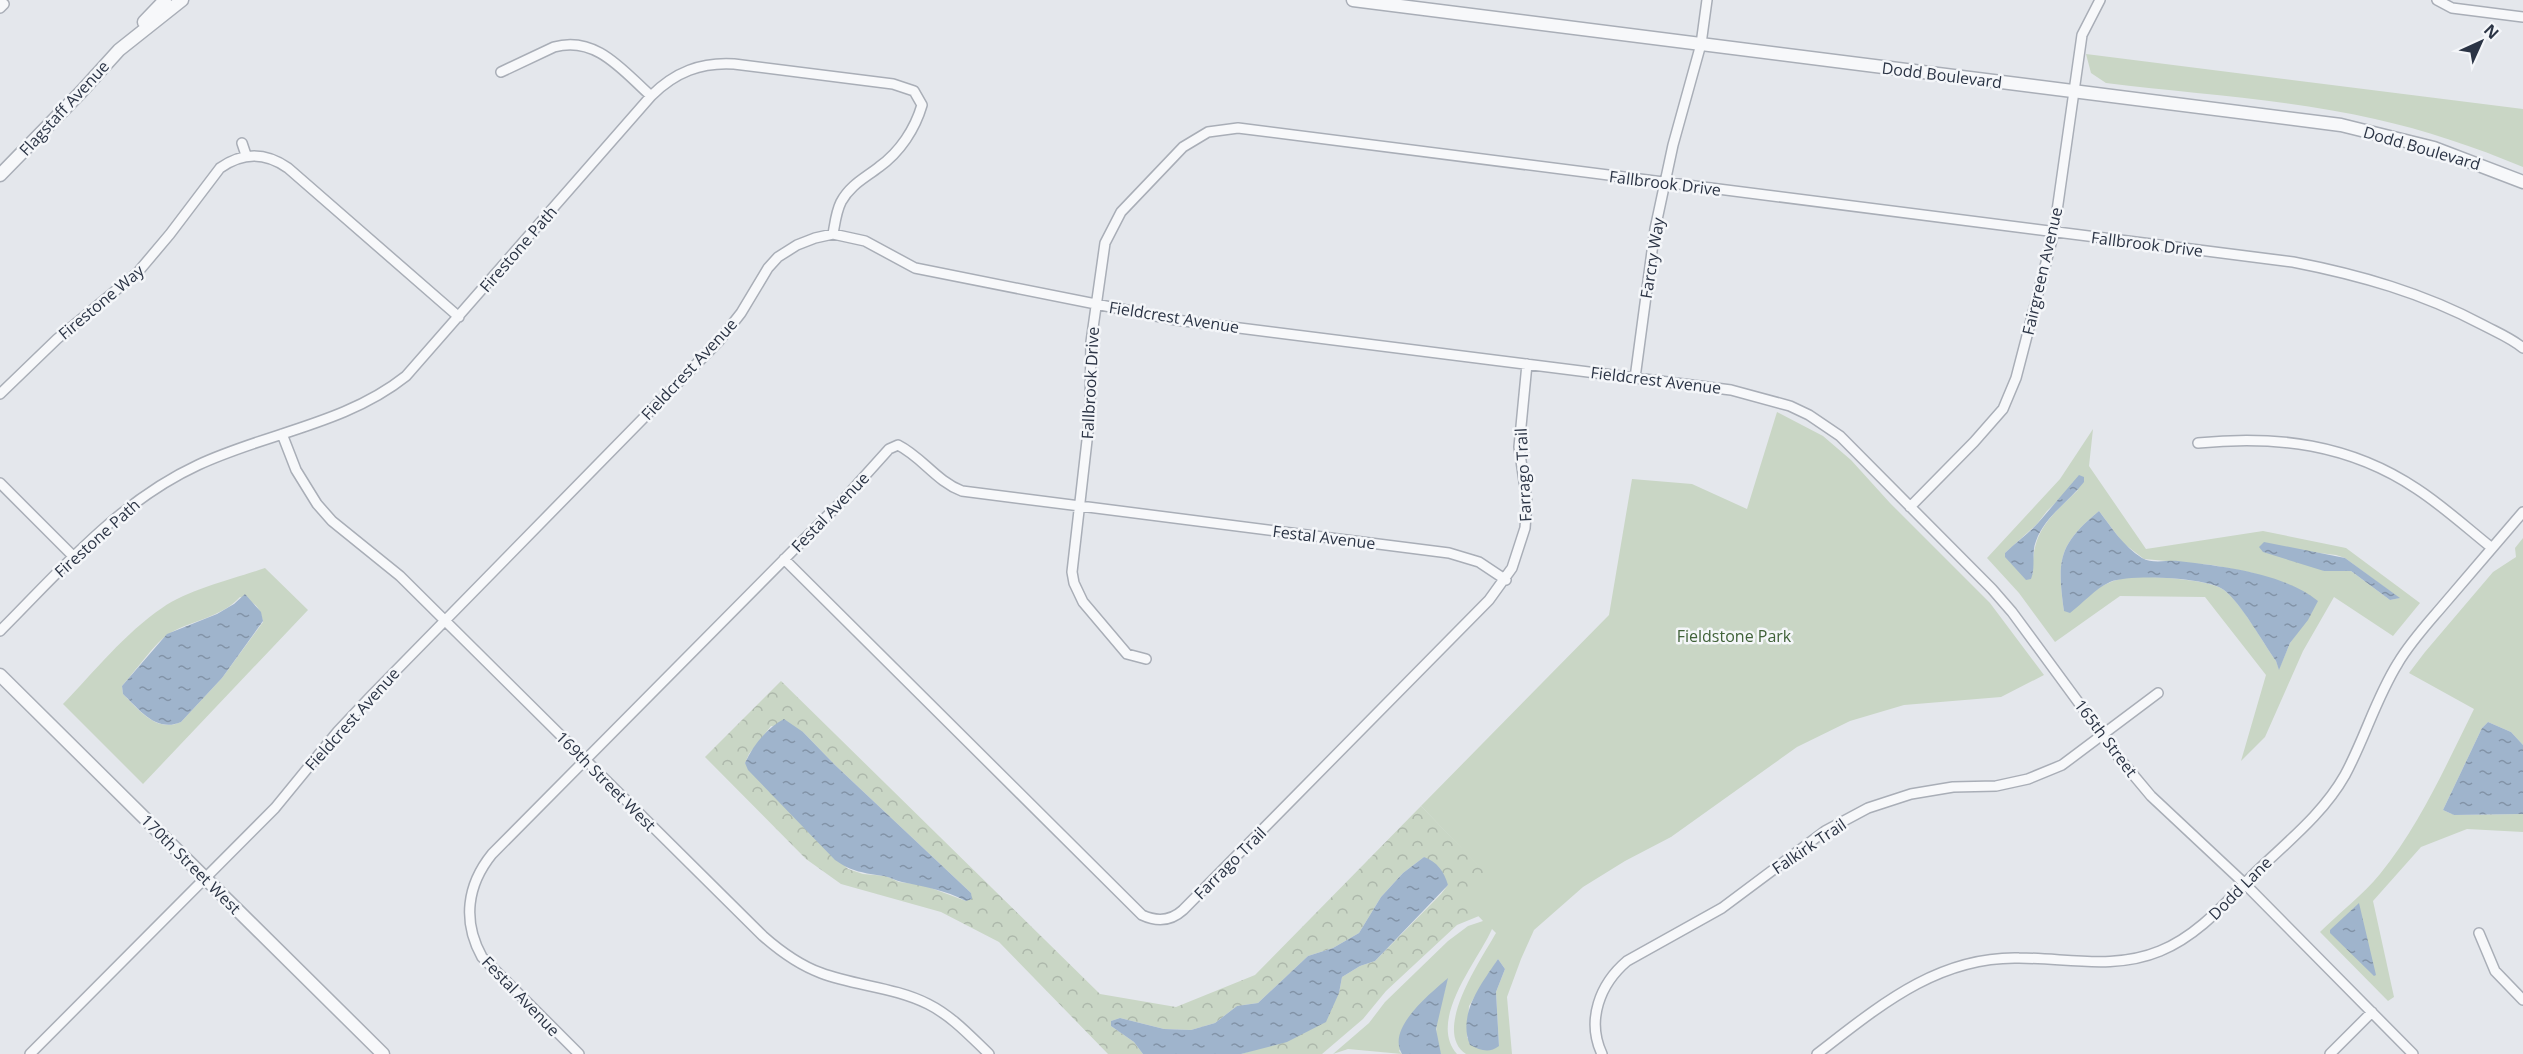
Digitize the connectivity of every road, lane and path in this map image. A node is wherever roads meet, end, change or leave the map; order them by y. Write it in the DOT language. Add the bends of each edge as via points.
graph roads {
  1 [pos="165,0"];
  2 [pos="182,0"];
  3 [pos="1353,0"];
  4 [pos="1707,0"];
  5 [pos="2100,0"];
  6 [pos="2437,0"];
  7 [pos="2523,17"];
  8 [pos="128,41"];
  9 [pos="1701,44"];
  10 [pos="501,72"];
  11 [pos="2073,92"];
  12 [pos="651,96"];
  13 [pos="242,142"];
  14 [pos="246,155"];
  15 [pos="0,175"];
  16 [pos="2523,182"];
  17 [pos="1664,183"];
  18 [pos="2054,232"];
  19 [pos="833,234"];
  20 [pos="1095,304"];
  21 [pos="459,317"];
  22 [pos="2523,348"];
  23 [pos="1527,364"];
  24 [pos="1635,378"];
  25 [pos="0,394"];
  26 [pos="1809,415"];
  27 [pos="282,434"];
  28 [pos="2198,443"];
  29 [pos="0,483"];
  30 [pos="1079,507"];
  31 [pos="1910,507"];
  32 [pos="2523,512"];
  33 [pos="2492,548"];
  34 [pos="74,557"];
  35 [pos="784,559"];
  36 [pos="1506,580"];
  37 [pos="444,620"];
  38 [pos="0,631"];
  39 [pos="1146,659"];
  40 [pos="0,675"];
  41 [pos="2158,693"];
  42 [pos="2103,736"];
  43 [pos="585,760"];
  44 [pos="206,879"];
  45 [pos="2245,884"];
  46 [pos="2479,933"];
  47 [pos="2523,999"];
  48 [pos="2372,1012"];
  49 [pos="30,1054"];
  50 [pos="382,1054"];
  51 [pos="579,1054"];
  52 [pos="989,1054"];
  53 [pos="1602,1054"];
  54 [pos="1817,1054"];
  55 [pos="2330,1054"];
  56 [pos="2413,1054"];
  1 -- 8 [label="street, Flagstaff Avenue"];
  2 -- 8 [label="street, Flagstaff Avenue"];
  3 -- 9 [label="street, Dodd Boulevard"];
  4 -- 9 [label="street, Farcry Way"];
  5 -- 11 [label="street, Fairgreen Avenue" via="2082,35"];
  6 -- 7 [label="street" via="2452,8"];
  8 -- 15 [label="street, Flagstaff Avenue"];
  9 -- 11 [label="street, Dodd Boulevard"];
  9 -- 17 [label="street, Farcry Way"];
  10 -- 12 [label="street" via="554,47 587,46 608,57"];
  11 -- 16 [label="street, Dodd Boulevard" via="2341,125 2442,151"];
  11 -- 18 [label="street, Fairgreen Avenue"];
  12 -- 19 [label="street, Firestone Path" via="679,74 711,64 893,84 914,92 922,105 912,130 886,162 849,190 838,209"];
  12 -- 21 [label="street, Firestone Path"];
  13 -- 14 [label="street"];
  14 -- 21 [label="street" via="268,156 288,168"];
  14 -- 25 [label="street, Firestone Way" via="220,168 138,272 57,339"];
  17 -- 18 [label="street, Fallbrook Drive"];
  17 -- 20 [label="street, Fallbrook Drive" via="1223,128 1183,147 1121,212 1106,243"];
  17 -- 24 [label="street, Farcry Way"];
  18 -- 22 [label="street, Fallbrook Drive" via="2293,262 2349,273 2412,292"];
  18 -- 31 [label="street, Fairgreen Avenue" via="2016,378 2003,409"];
  19 -- 20 [label="street, Fieldcrest Avenue" via="865,241 915,268"];
  19 -- 37 [label="street, Fieldcrest Avenue" via="797,245 778,257 719,341"];
  20 -- 23 [label="street, Fieldcrest Avenue" via="1176,320"];
  20 -- 30 [label="street, Fallbrook Drive" via="1090,414"];
  21 -- 27 [label="street, Firestone Path" via="390,389"];
  23 -- 24 [label="street, Fieldcrest Avenue"];
  23 -- 36 [label="street, Farrago Trail" via="1519,447 1527,515 1518,555"];
  24 -- 26 [label="street, Fieldcrest Avenue" via="1751,394"];
  26 -- 31 [label="street, 165th Street" via="1840,436"];
  27 -- 34 [label="street, Firestone Path" via="197,465 156,488 120,514"];
  27 -- 37 [label="street, 169th Street West" via="296,470 325,513 349,537 386,563"];
  28 -- 33 [label="street" via="2265,439 2343,453 2415,487"];
  29 -- 34 [label="street"];
  30 -- 35 [label="street, Festal Avenue" via="962,490 943,482 898,445 889,448"];
  30 -- 36 [label="street, Festal Avenue" via="1449,553 1479,562"];
  30 -- 39 [label="street, Fallbrook Drive" via="1072,572 1078,593 1126,654"];
  31 -- 42 [label="street, 165th Street" via="2012,612"];
  32 -- 33 [label="street, Dodd Lane"];
  33 -- 45 [label="street, Dodd Lane" via="2398,661 2353,759 2327,801"];
  34 -- 38 [label="street, Firestone Path"];
  35 -- 36 [label="street, Farrago Trail" via="1142,915 1160,920 1183,910"];
  35 -- 43 [label="street, Festal Avenue"];
  37 -- 43 [label="street, 169th Street West"];
  37 -- 44 [label="street, Fieldcrest Avenue" via="338,730 275,808"];
  40 -- 44 [label="street, 170th Street West"];
  41 -- 42 [label="street, Falkirk Trail"];
  42 -- 45 [label="street, 165th Street" via="2151,796"];
  42 -- 53 [label="street, Falkirk Trail" via="2062,765 2028,779 1911,794 1868,808 1825,831 1722,908 1618,969 1603,990 1596,1011 1595,1033"];
  43 -- 51 [label="street, Festal Avenue" via="482,866 474,881 469,911 482,957"];
  43 -- 52 [label="street, 169th Street West" via="781,952 820,973 929,1004"];
  44 -- 49 [label="street, Fieldcrest Avenue"];
  44 -- 50 [label="street, 170th Street West"];
  45 -- 48 [label="street, 165th Street"];
  45 -- 54 [label="street, Dodd Lane" via="2208,921 2160,951 2111,963 2019,958 1966,963 1930,976 1896,995"];
  46 -- 47 [label="street" via="2494,971"];
  48 -- 55 [label="street"];
  48 -- 56 [label="street, 165th Street"];
}
